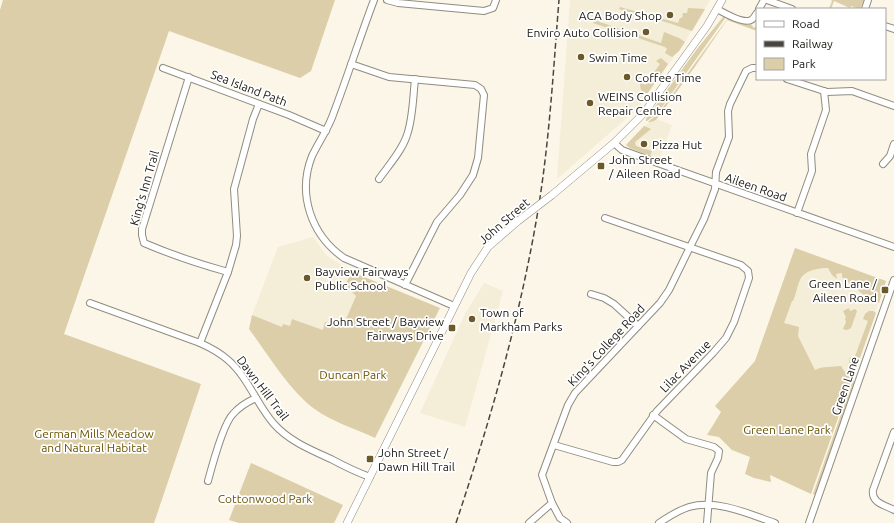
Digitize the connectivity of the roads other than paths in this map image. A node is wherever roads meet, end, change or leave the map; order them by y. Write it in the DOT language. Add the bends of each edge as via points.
graph roads {
  1 [pos="374,0"];
  2 [pos="387,0"];
  3 [pos="496,0"];
  4 [pos="722,0"];
  5 [pos="765,0"];
  6 [pos="789,8"];
  7 [pos="717,9"];
  8 [pos="756,14"];
  9 [pos="351,64"];
  10 [pos="163,68"];
  11 [pos="756,68"];
  12 [pos="189,77"];
  13 [pos="414,79"];
  14 [pos="790,80"];
  15 [pos="824,91"];
  16 [pos="259,104"];
  17 [pos="894,106"];
  18 [pos="326,131"];
  19 [pos="614,143"];
  20 [pos="894,144"];
  21 [pos="883,164"];
  22 [pos="379,179"];
  23 [pos="715,184"];
  24 [pos="797,213"];
  25 [pos="605,218"];
  26 [pos="894,247"];
  27 [pos="690,248"];
  28 [pos="228,272"];
  29 [pos="894,280"];
  30 [pos="405,285"];
  31 [pos="591,294"];
  32 [pos="90,303"];
  33 [pos="454,306"];
  34 [pos="638,326"];
  35 [pos="200,343"];
  36 [pos="256,398"];
  37 [pos="653,415"];
  38 [pos="894,433"];
  39 [pos="554,445"];
  40 [pos="370,477"];
  41 [pos="208,481"];
  42 [pos="552,503"];
  43 [pos="708,505"];
  44 [pos="894,510"];
  45 [pos="347,523"];
  46 [pos="529,523"];
  47 [pos="567,523"];
  48 [pos="659,523"];
  49 [pos="706,523"];
  50 [pos="775,523"];
  51 [pos="809,523"];
  1 -- 9 [label="street"];
  2 -- 3 [label="street" via="484,11 493,8"];
  4 -- 7 [label="main road, John Street"];
  5 -- 6 [label="street"];
  7 -- 8 [label="street" via="746,21 753,19"];
  7 -- 19 [label="main road, John Street" via="644,113"];
  9 -- 13 [label="street" via="387,76"];
  9 -- 18 [label="street"];
  10 -- 12 [label="street, Sea Island Path"];
  11 -- 23 [label="street, King's College Road" via="746,71 730,104 729,137 716,172"];
  12 -- 16 [label="street, Sea Island Path"];
  12 -- 28 [label="street, King's Inn Trail" via="142,235 144,243 187,260"];
  13 -- 22 [label="street" via="407,135"];
  13 -- 30 [label="street" via="475,85 481,89 484,98 479,152 473,175 460,196 437,222"];
  14 -- 15 [label="street"];
  15 -- 17 [label="street" via="852,91"];
  15 -- 24 [label="street" via="826,110 811,154 811,173"];
  16 -- 18 [label="street, Sea Island Path"];
  16 -- 28 [label="street" via="234,189 237,236"];
  18 -- 30 [label="street" via="313,155 306,182 308,204 314,224 326,242 344,258"];
  19 -- 23 [label="street, Aileen Road" via="622,150"];
  19 -- 33 [label="main road, John Street, bridge" via="495,240 471,272"];
  20 -- 21 [label="street" via="890,156"];
  23 -- 24 [label="street, Aileen Road"];
  23 -- 27 [label="street, King's College Road" via="706,215"];
  24 -- 26 [label="street, Aileen Road"];
  25 -- 27 [label="street, Lilac Avenue"];
  27 -- 34 [label="street, King's College Road" via="669,290"];
  27 -- 37 [label="street, Lilac Avenue" via="743,266 748,271 749,278 726,338"];
  28 -- 35 [label="street"];
  29 -- 51 [label="street, Green Lane"];
  30 -- 33 [label="street"];
  31 -- 34 [label="street" via="614,304"];
  32 -- 35 [label="street, Dawn Hill Trail"];
  33 -- 40 [label="main road, John Street"];
  34 -- 39 [label="street, King's College Road" via="575,393 563,417"];
  35 -- 36 [label="street, Dawn Hill Trail" via="228,360"];
  36 -- 40 [label="street, Dawn Hill Trail" via="266,415 293,439 310,450"];
  36 -- 41 [label="street" via="238,409 228,421"];
  37 -- 39 [label="street, Lilac Avenue" via="624,459 618,462"];
  37 -- 43 [label="street" via="686,439 714,447 719,451 710,473"];
  38 -- 44 [label="street" via="872,495 875,501"];
  39 -- 42 [label="street, King's College Road" via="542,475"];
  40 -- 45 [label="main road, John Street"];
  42 -- 46 [label="street"];
  42 -- 47 [label="street, King's College Road" via="560,518"];
  43 -- 48 [label="street" via="689,507"];
  43 -- 49 [label="street"];
  43 -- 50 [label="street" via="732,508"];
}
